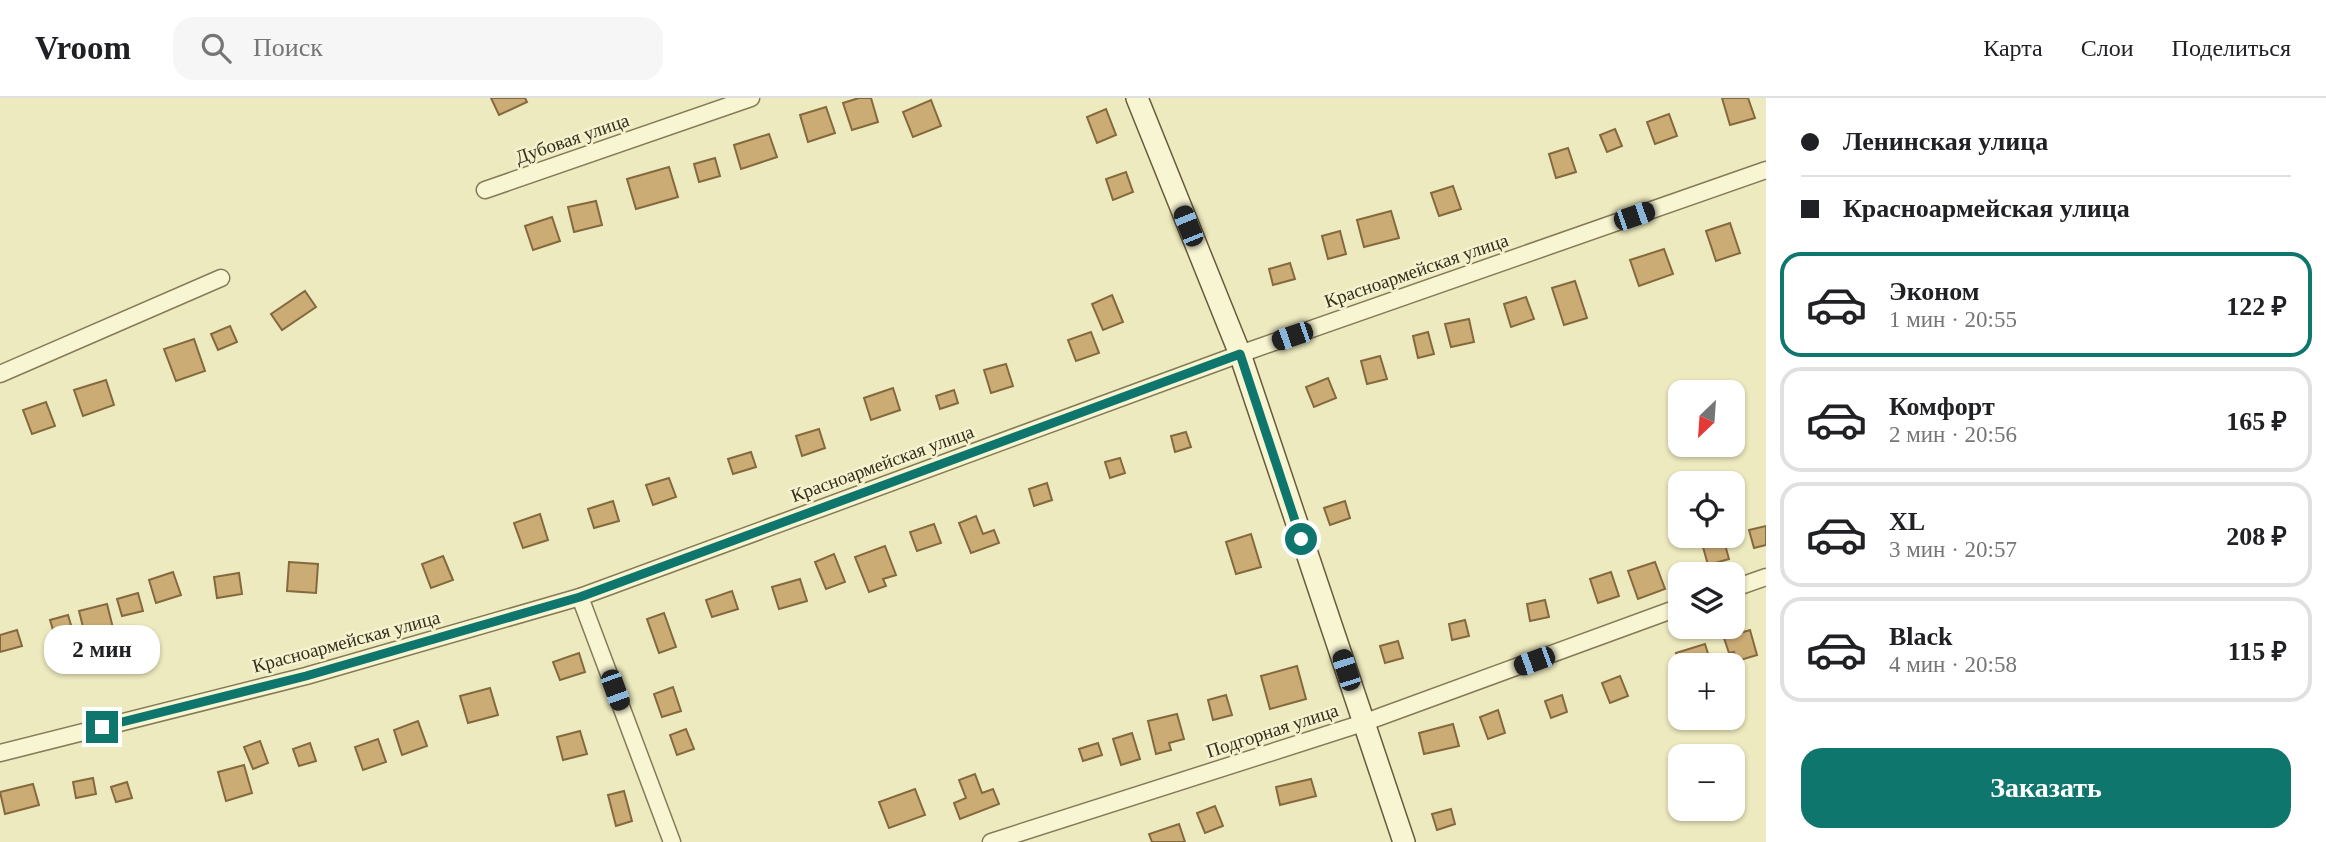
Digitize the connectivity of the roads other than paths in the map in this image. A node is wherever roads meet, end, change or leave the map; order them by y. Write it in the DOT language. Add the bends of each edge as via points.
graph roads {
  1 [pos="751,98"];
  2 [pos="1137,98"];
  3 [pos="1766,170"];
  4 [pos="485,190"];
  5 [pos="220,278"];
  6 [pos="1240,354"];
  7 [pos="0,374"];
  8 [pos="1766,577"];
  9 [pos="1745,584"];
  10 [pos="580,597"];
  11 [pos="1668,611"];
  12 [pos="1363,723"];
  13 [pos="0,753"];
  14 [pos="672,842"];
  15 [pos="992,842"];
  16 [pos="1404,842"];
  1 -- 4 [label="street, Дубовая улица"];
  2 -- 6 [label="main road"];
  3 -- 6 [label="street, Красноармейская улица"];
  5 -- 7 [label="street"];
  6 -- 10 [label="street, Красноармейская улица"];
  6 -- 12 [label="main road"];
  8 -- 9 [label="street"];
  10 -- 13 [label="street, Красноармейская улица" via="306,676"];
  10 -- 14 [label="street"];
  11 -- 12 [label="street, Подгорная улица"];
  12 -- 15 [label="street, Подгорная улица"];
  12 -- 16 [label="main road"];
}
